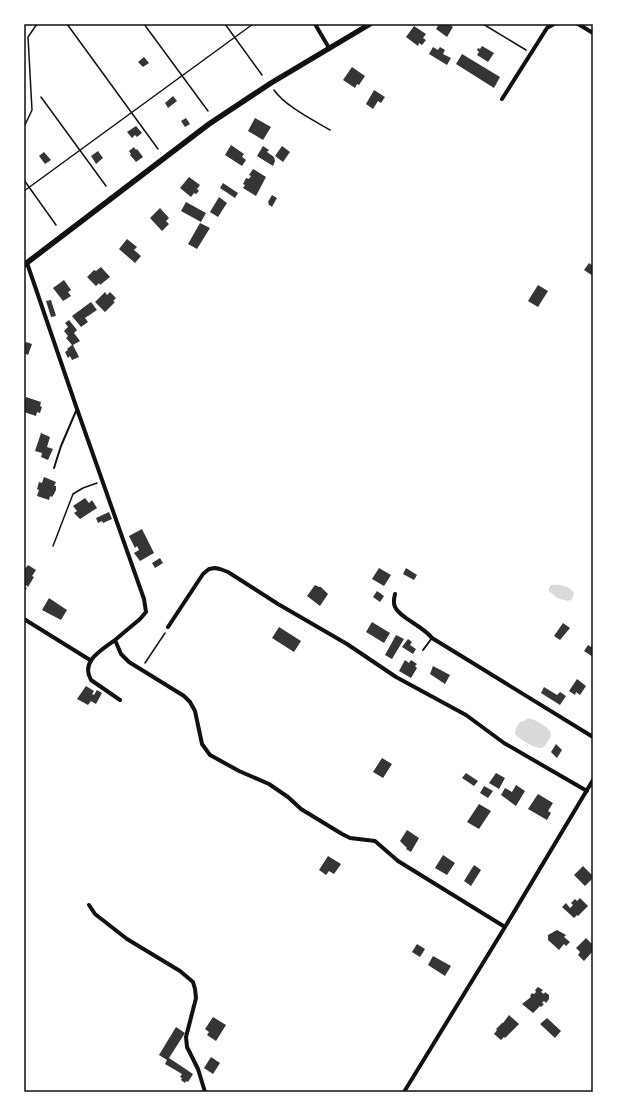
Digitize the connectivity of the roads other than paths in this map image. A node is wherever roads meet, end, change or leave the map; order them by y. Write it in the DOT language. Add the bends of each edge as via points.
graph roads {
  1 [pos="315,24"];
  2 [pos="370,24"];
  3 [pos="554,24"];
  4 [pos="578,24"];
  5 [pos="593,33"];
  6 [pos="330,48"];
  7 [pos="502,99"];
  8 [pos="25,264"];
  9 [pos="77,409"];
  10 [pos="54,468"];
  11 [pos="395,594"];
  12 [pos="24,619"];
  13 [pos="168,627"];
  14 [pos="432,638"];
  15 [pos="115,640"];
  16 [pos="423,650"];
  17 [pos="90,660"];
  18 [pos="120,700"];
  19 [pos="593,737"];
  20 [pos="593,780"];
  21 [pos="587,791"];
  22 [pos="89,905"];
  23 [pos="505,927"];
  24 [pos="205,1092"];
  25 [pos="404,1092"];
  1 -- 6 [label="street"];
  2 -- 6 [label="street"];
  3 -- 7 [label="street" via="547,28"];
  4 -- 5 [label="street"];
  6 -- 8 [label="street" via="209,124"];
  8 -- 9 [label="street"];
  9 -- 10 [label="lane"];
  9 -- 15 [label="street" via="144,599 146,612"];
  11 -- 14 [label="street" via="394,606"];
  12 -- 17 [label="street"];
  13 -- 21 [label="street" via="203,574 209,569 220,569 343,642 400,680 474,720 504,743"];
  14 -- 16 [label="lane"];
  14 -- 19 [label="street"];
  15 -- 17 [label="street"];
  15 -- 23 [label="street" via="121,654 129,662 190,702 197,716 202,744 210,755 270,784 301,809 342,834 350,838 375,841 398,861"];
  17 -- 18 [label="street" via="88,675 91,680"];
  20 -- 21 [label="street"];
  21 -- 23 [label="street"];
  22 -- 24 [label="street" via="94,914 127,940 180,971 193,982 196,998 186,1037 187,1047 198,1069"];
  23 -- 25 [label="street"];
}
